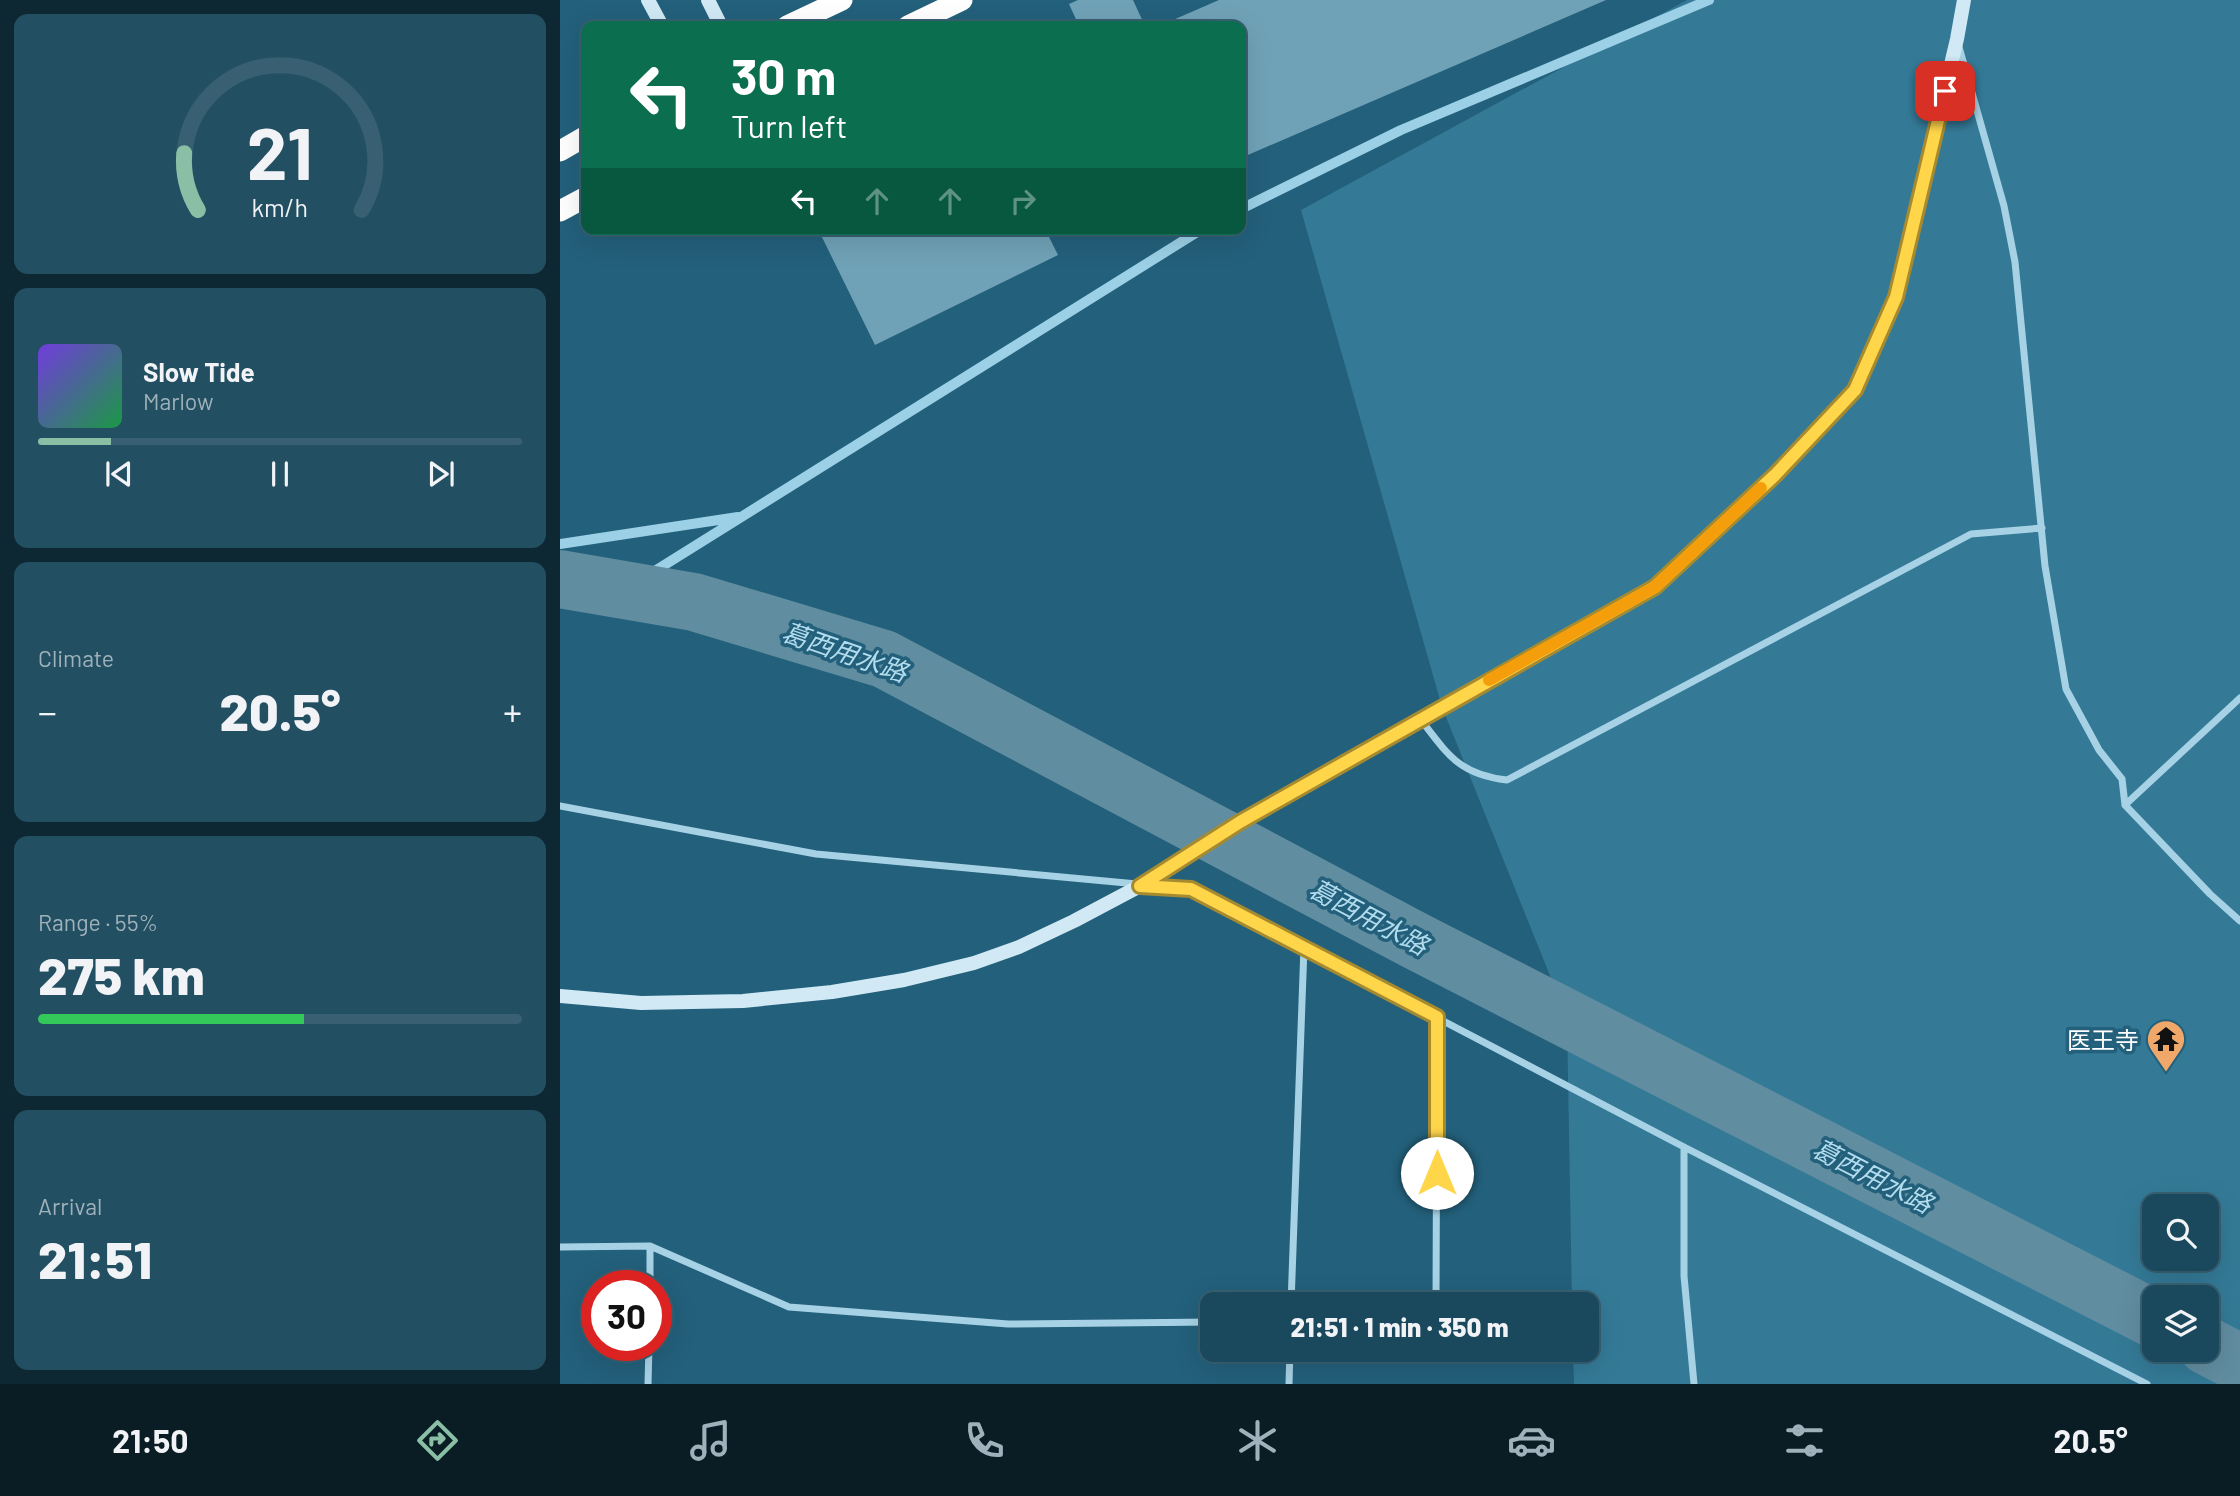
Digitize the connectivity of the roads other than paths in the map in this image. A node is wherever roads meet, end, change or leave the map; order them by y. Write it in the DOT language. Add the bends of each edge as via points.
graph roads {
  1 [pos="648,0"];
  2 [pos="708,0"];
  3 [pos="842,0"];
  4 [pos="962,0"];
  5 [pos="1964,0"];
  6 [pos="659,21"];
  7 [pos="718,21"];
  8 [pos="798,21"];
  9 [pos="918,21"];
  10 [pos="1957,39"];
  11 [pos="581,139"];
  12 [pos="560,151"];
  13 [pos="581,200"];
  14 [pos="560,212"];
  15 [pos="2042,528"];
  16 [pos="2240,698"];
  17 [pos="1420,719"];
  18 [pos="2124,805"];
  19 [pos="560,807"];
  20 [pos="1140,886"];
  21 [pos="2240,921"];
  22 [pos="1304,947"];
  23 [pos="560,996"];
  24 [pos="1437,1017"];
  25 [pos="1684,1147"];
  26 [pos="650,1246"];
  27 [pos="560,1247"];
  28 [pos="650,1270"];
  29 [pos="1291,1292"];
  30 [pos="1436,1292"];
  31 [pos="1200,1322"];
  32 [pos="649,1361"];
  33 [pos="1290,1362"];
  34 [pos="648,1384"];
  35 [pos="1289,1384"];
  36 [pos="1693,1384"];
  37 [pos="2147,1384"];
  1 -- 6 [label="street"];
  2 -- 7 [label="street"];
  3 -- 8 [label="highway"];
  4 -- 9 [label="highway"];
  5 -- 10 [label="street"];
  10 -- 15 [label="street" via="2015,262"];
  10 -- 17 [label="street" via="1896,297 1855,390 1775,475 1655,587"];
  11 -- 12 [label="highway"];
  13 -- 14 [label="highway"];
  15 -- 17 [label="street" via="1971,534 1507,780 1484,778 1450,758"];
  15 -- 18 [label="street" via="2066,689 2099,750 2122,779"];
  16 -- 18 [label="street"];
  17 -- 20 [label="street" via="1240,822"];
  18 -- 21 [label="street"];
  19 -- 20 [label="street" via="816,855"];
  20 -- 22 [label="street" via="1191,889"];
  20 -- 23 [label="street" via="1019,947 904,980 743,1001 641,1003"];
  22 -- 24 [label="street"];
  22 -- 29 [label="street"];
  24 -- 25 [label="street"];
  24 -- 30 [label="street"];
  25 -- 36 [label="street" via="1684,1276"];
  25 -- 37 [label="street"];
  26 -- 27 [label="street"];
  26 -- 28 [label="street"];
  26 -- 31 [label="street" via="789,1307 1008,1324"];
  32 -- 34 [label="street"];
  33 -- 35 [label="street"];
}
